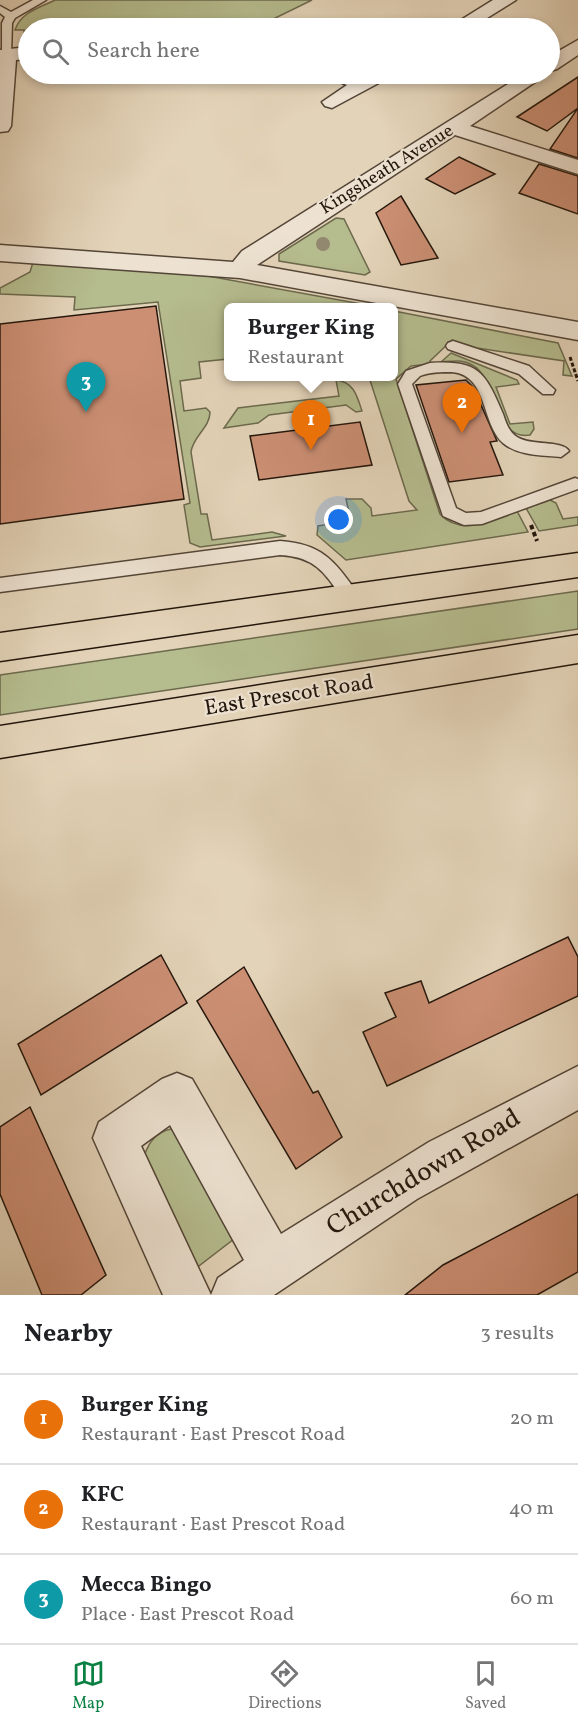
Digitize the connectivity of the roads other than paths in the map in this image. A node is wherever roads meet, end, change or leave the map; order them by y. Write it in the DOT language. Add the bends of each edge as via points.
graph roads {
  1 [pos="41,0"];
  2 [pos="507,0"];
  3 [pos="0,9"];
  4 [pos="11,16"];
  5 [pos="476,18"];
  6 [pos="578,46"];
  7 [pos="18,53"];
  8 [pos="6,54"];
  9 [pos="560,58"];
  10 [pos="350,84"];
  11 [pos="522,84"];
  12 [pos="332,102"];
  13 [pos="0,126"];
  14 [pos="454,128"];
  15 [pos="578,167"];
  16 [pos="0,253"];
  17 [pos="240,270"];
  18 [pos="578,331"];
  19 [pos="453,346"];
  20 [pos="548,390"];
  21 [pos="561,451"];
  22 [pos="575,484"];
  23 [pos="578,565"];
  24 [pos="0,585"];
  25 [pos="350,596"];
  26 [pos="0,647"];
  27 [pos="578,649"];
  28 [pos="0,742"];
  29 [pos="578,1087"];
  30 [pos="273,1266"];
  31 [pos="187,1295"];
  32 [pos="234,1295"];
  1 -- 4 [label="lane"];
  2 -- 5 [label="street"];
  3 -- 4 [label="lane"];
  4 -- 8 [label="lane" via="7,23"];
  6 -- 9 [label="street"];
  7 -- 8 [label="street"];
  8 -- 13 [label="street"];
  10 -- 12 [label="street"];
  11 -- 14 [label="street, Kingsheath Avenue"];
  14 -- 15 [label="street"];
  14 -- 17 [label="street, Kingsheath Avenue" via="251,256"];
  16 -- 17 [label="street"];
  17 -- 18 [label="street"];
  19 -- 20 [label="lane" via="524,370"];
  21 -- 22 [label="lane" via="529,447 504,434 481,382 469,369 459,366 418,370 407,379 405,384 449,512 473,519"];
  23 -- 25 [label="highway"];
  24 -- 25 [label="lane" via="299,548 321,557"];
  25 -- 26 [label="highway"];
  27 -- 28 [label="highway, East Prescot Road"];
  29 -- 30 [label="street, Churchdown Road" via="437,1161"];
  30 -- 31 [label="street" via="177,1094 115,1138"];
  30 -- 32 [label="street, Churchdown Road"];
}
